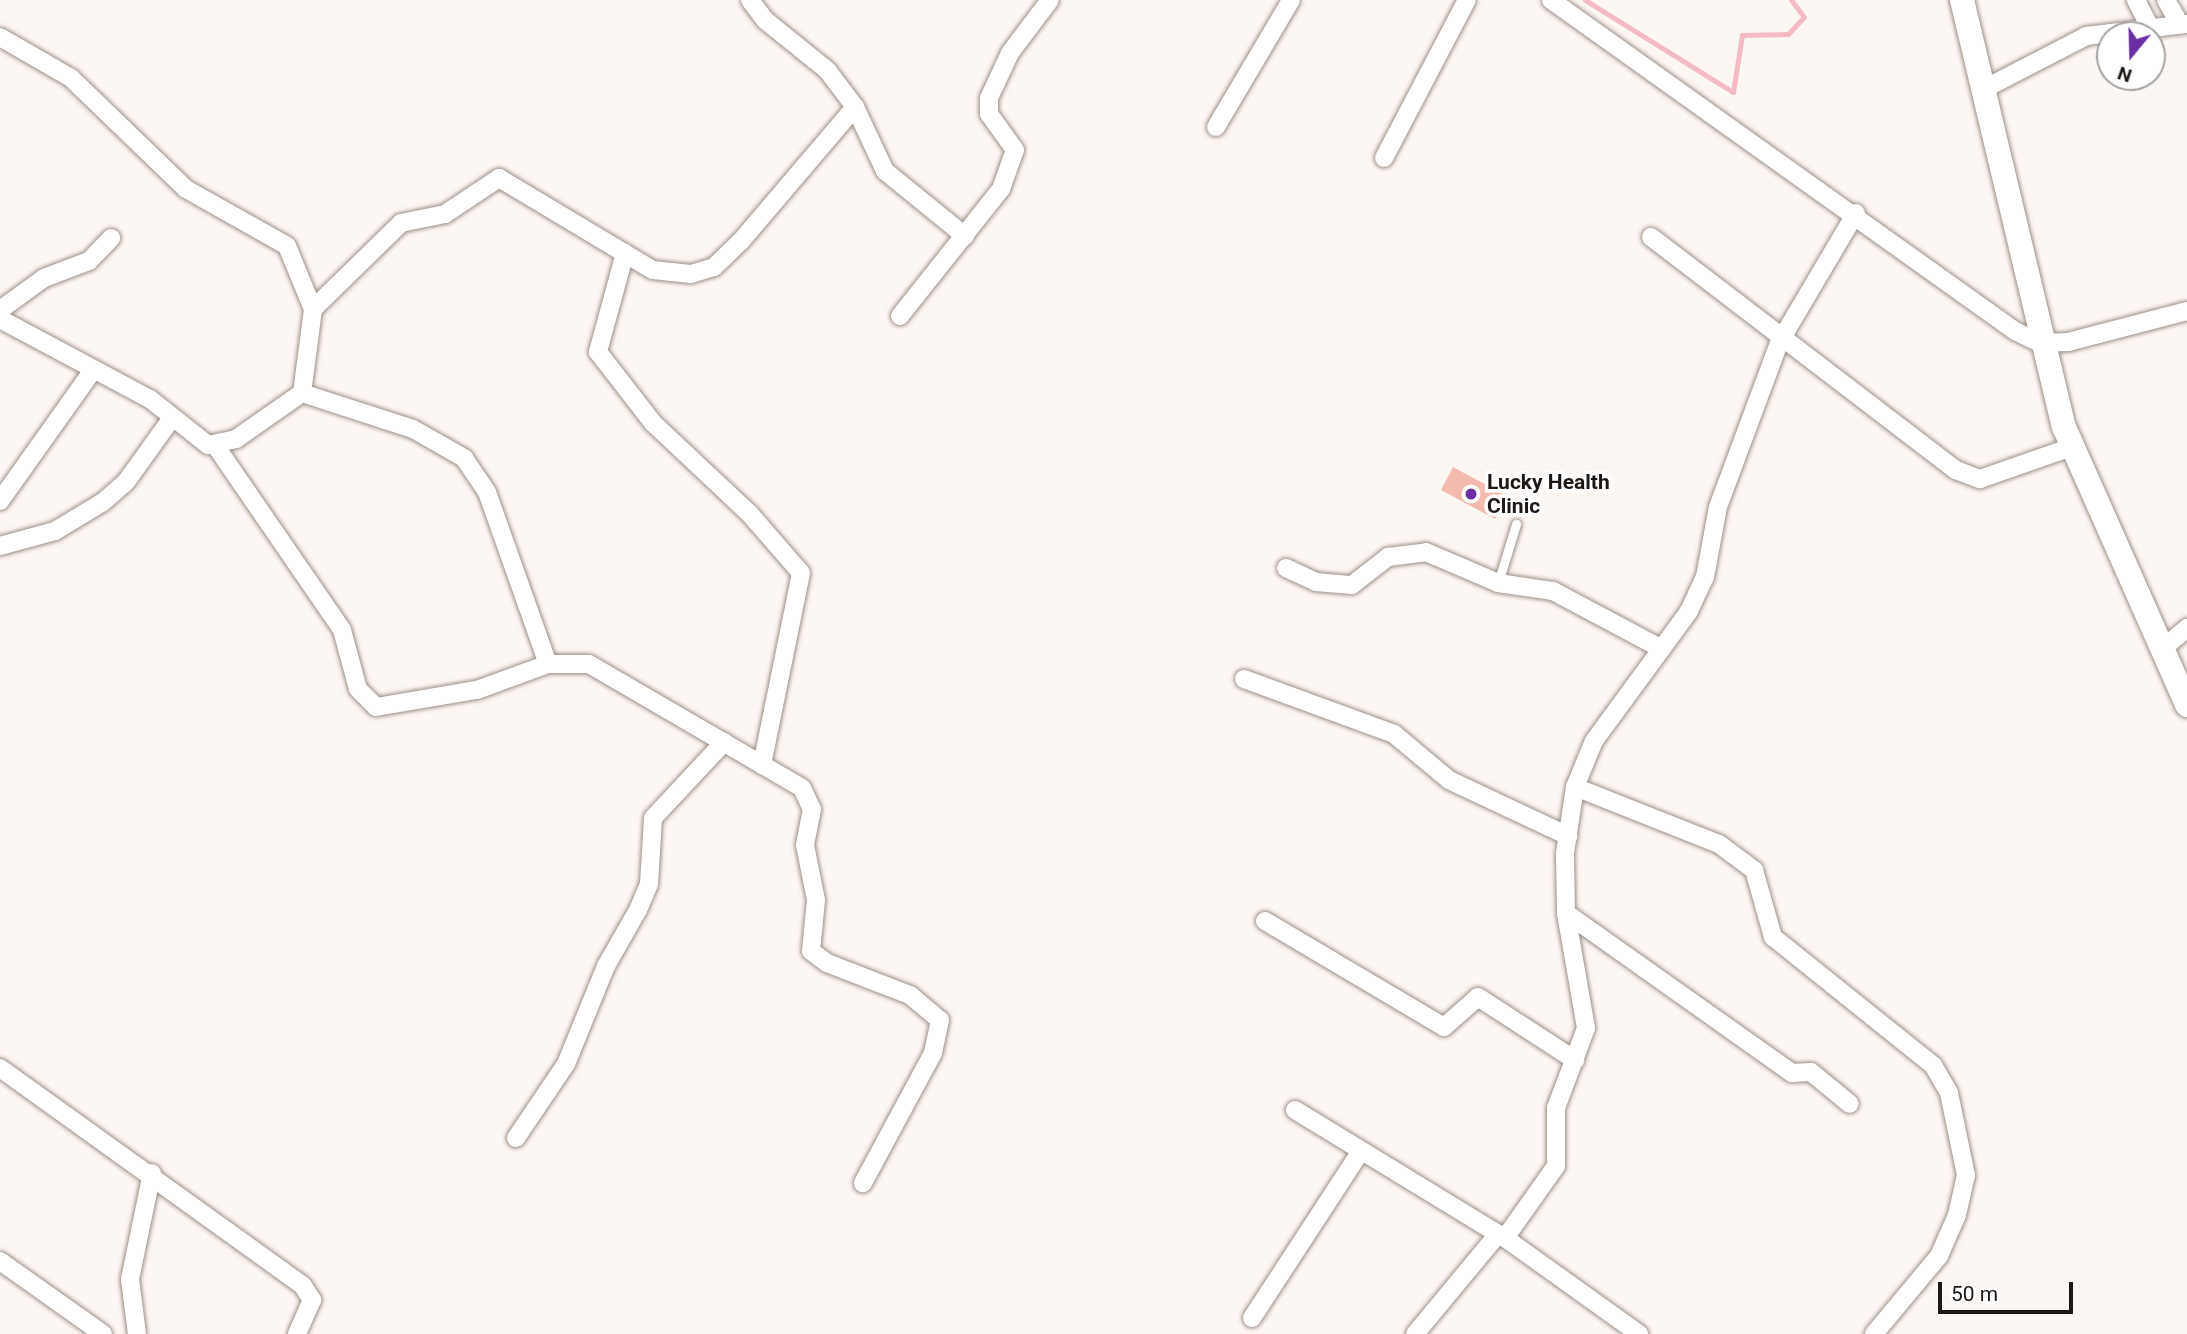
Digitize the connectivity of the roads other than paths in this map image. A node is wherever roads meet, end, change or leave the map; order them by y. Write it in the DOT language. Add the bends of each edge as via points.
graph roads {
  1 [pos="750,0"];
  2 [pos="1050,0"];
  3 [pos="1291,0"];
  4 [pos="1467,0"];
  5 [pos="1551,0"];
  6 [pos="1962,0"];
  7 [pos="2136,0"];
  8 [pos="2166,0"];
  9 [pos="2147,21"];
  10 [pos="2183,24"];
  11 [pos="2096,34"];
  12 [pos="0,37"];
  13 [pos="1982,90"];
  14 [pos="855,107"];
  15 [pos="1216,127"];
  16 [pos="1384,158"];
  17 [pos="1856,213"];
  18 [pos="965,236"];
  19 [pos="1651,237"];
  20 [pos="111,238"];
  21 [pos="625,253"];
  22 [pos="313,309"];
  23 [pos="0,310"];
  24 [pos="2187,311"];
  25 [pos="900,316"];
  26 [pos="0,319"];
  27 [pos="1782,335"];
  28 [pos="2040,343"];
  29 [pos="93,370"];
  30 [pos="302,393"];
  31 [pos="172,418"];
  32 [pos="215,445"];
  33 [pos="2072,447"];
  34 [pos="0,501"];
  35 [pos="1516,524"];
  36 [pos="0,546"];
  37 [pos="1286,568"];
  38 [pos="1498,583"];
  39 [pos="2187,628"];
  40 [pos="1662,649"];
  41 [pos="2162,649"];
  42 [pos="548,664"];
  43 [pos="1244,679"];
  44 [pos="2187,705"];
  45 [pos="724,742"];
  46 [pos="762,765"];
  47 [pos="1575,786"];
  48 [pos="1568,836"];
  49 [pos="1566,913"];
  50 [pos="1265,921"];
  51 [pos="1575,1060"];
  52 [pos="0,1069"];
  53 [pos="1850,1104"];
  54 [pos="1295,1110"];
  55 [pos="516,1138"];
  56 [pos="1361,1150"];
  57 [pos="152,1173"];
  58 [pos="863,1183"];
  59 [pos="1501,1236"];
  60 [pos="0,1261"];
  61 [pos="1252,1318"];
  62 [pos="103,1334"];
  63 [pos="137,1334"];
  64 [pos="297,1334"];
  65 [pos="1415,1334"];
  66 [pos="1639,1334"];
  67 [pos="1874,1334"];
  1 -- 14 [label="street" via="765,20 827,70"];
  2 -- 18 [label="street" via="1010,54 989,98 989,114 1011,140 1014,157 992,205"];
  3 -- 15 [label="street"];
  4 -- 16 [label="street"];
  5 -- 17 [label="street"];
  6 -- 13 [label="main road"];
  7 -- 9 [label="street"];
  8 -- 10 [label="street"];
  11 -- 13 [label="street"];
  12 -- 22 [label="street" via="71,78 186,188 286,246"];
  13 -- 28 [label="main road"];
  14 -- 18 [label="street" via="885,171"];
  14 -- 21 [label="street" via="714,267 678,275"];
  17 -- 27 [label="street"];
  17 -- 28 [label="street" via="1984,311"];
  18 -- 25 [label="street" via="938,262"];
  19 -- 27 [label="street"];
  20 -- 23 [label="street" via="89,261 44,278"];
  21 -- 22 [label="street" via="499,178 445,214 401,223"];
  21 -- 46 [label="street" via="598,352 653,423 749,513 800,573"];
  22 -- 30 [label="street"];
  24 -- 28 [label="street" via="2137,327"];
  26 -- 29 [label="street"];
  27 -- 33 [label="street" via="1968,476 1999,475"];
  27 -- 40 [label="street" via="1718,507 1705,576"];
  28 -- 33 [label="main road"];
  29 -- 31 [label="street"];
  29 -- 34 [label="street"];
  30 -- 32 [label="street" via="236,439"];
  30 -- 42 [label="street" via="413,429 478,472"];
  31 -- 32 [label="street" via="198,440"];
  31 -- 36 [label="street" via="127,482 103,502 55,531"];
  32 -- 42 [label="street" via="342,630 365,701 387,710 477,690"];
  33 -- 41 [label="main road"];
  35 -- 38 [label="lane"];
  37 -- 38 [label="street" via="1316,582 1352,585 1388,557 1409,551"];
  38 -- 40 [label="street" via="1553,591"];
  39 -- 41 [label="street"];
  40 -- 47 [label="street" via="1594,741"];
  41 -- 44 [label="main road"];
  42 -- 45 [label="street" via="589,664"];
  43 -- 48 [label="street" via="1394,734 1449,780"];
  45 -- 46 [label="street"];
  45 -- 55 [label="street" via="653,818 649,884 638,910 606,966 566,1064"];
  46 -- 58 [label="street" via="810,798 805,845 816,900 811,951 827,963 910,995 940,1020 933,1053"];
  47 -- 48 [label="street"];
  47 -- 67 [label="street" via="1719,844 1754,870 1773,937 1933,1065 1949,1093 1966,1175 1956,1215 1939,1256"];
  48 -- 49 [label="street"];
  49 -- 51 [label="street" via="1587,1007"];
  49 -- 53 [label="street" via="1667,979 1792,1073 1811,1072"];
  50 -- 51 [label="street" via="1439,1024 1448,1026 1478,997"];
  51 -- 59 [label="street" via="1556,1108 1556,1166"];
  52 -- 57 [label="street"];
  54 -- 56 [label="street"];
  56 -- 59 [label="street"];
  56 -- 61 [label="street"];
  57 -- 63 [label="street" via="130,1279"];
  57 -- 64 [label="street" via="303,1286 312,1300"];
  59 -- 65 [label="street"];
  59 -- 66 [label="street"];
  60 -- 62 [label="street"];
}
